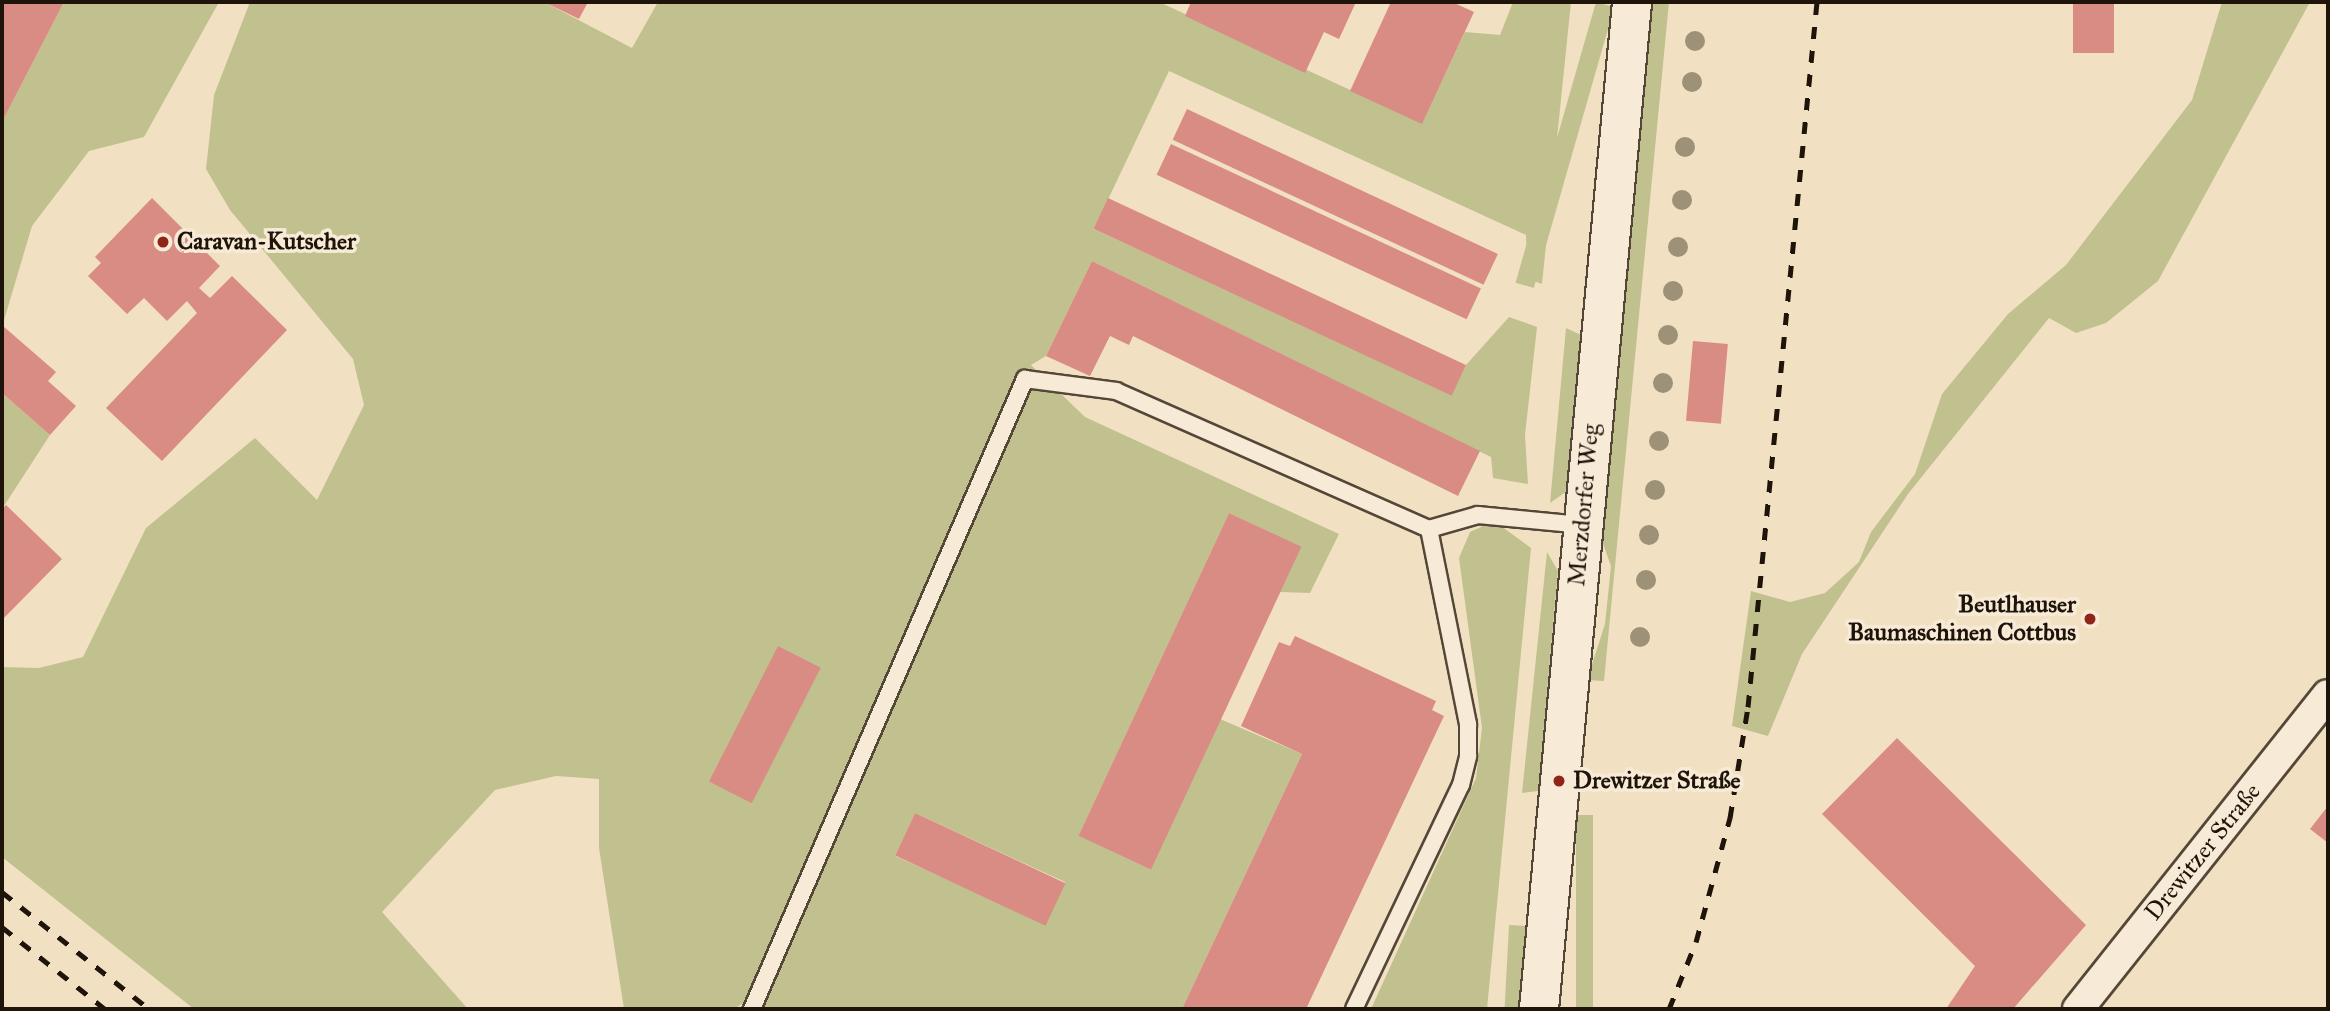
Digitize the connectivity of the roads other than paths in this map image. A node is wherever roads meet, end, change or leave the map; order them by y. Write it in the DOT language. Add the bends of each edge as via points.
graph roads {
  1 [pos="1632,2"];
  2 [pos="1581,525"];
  3 [pos="1429,529"];
  4 [pos="2328,695"];
  5 [pos="752,1009"];
  6 [pos="1354,1009"];
  7 [pos="1539,1009"];
  8 [pos="2078,1009"];
  1 -- 2 [label="street, Merzdorfer Weg"];
  2 -- 3 [label="lane" via="1478,515"];
  2 -- 7 [label="street, Merzdorfer Weg"];
  3 -- 5 [label="lane" via="1116,391 1025,379"];
  3 -- 6 [label="lane" via="1468,724 1468,756 1461,785"];
  4 -- 8 [label="street, Drewitzer Straße"];
}
